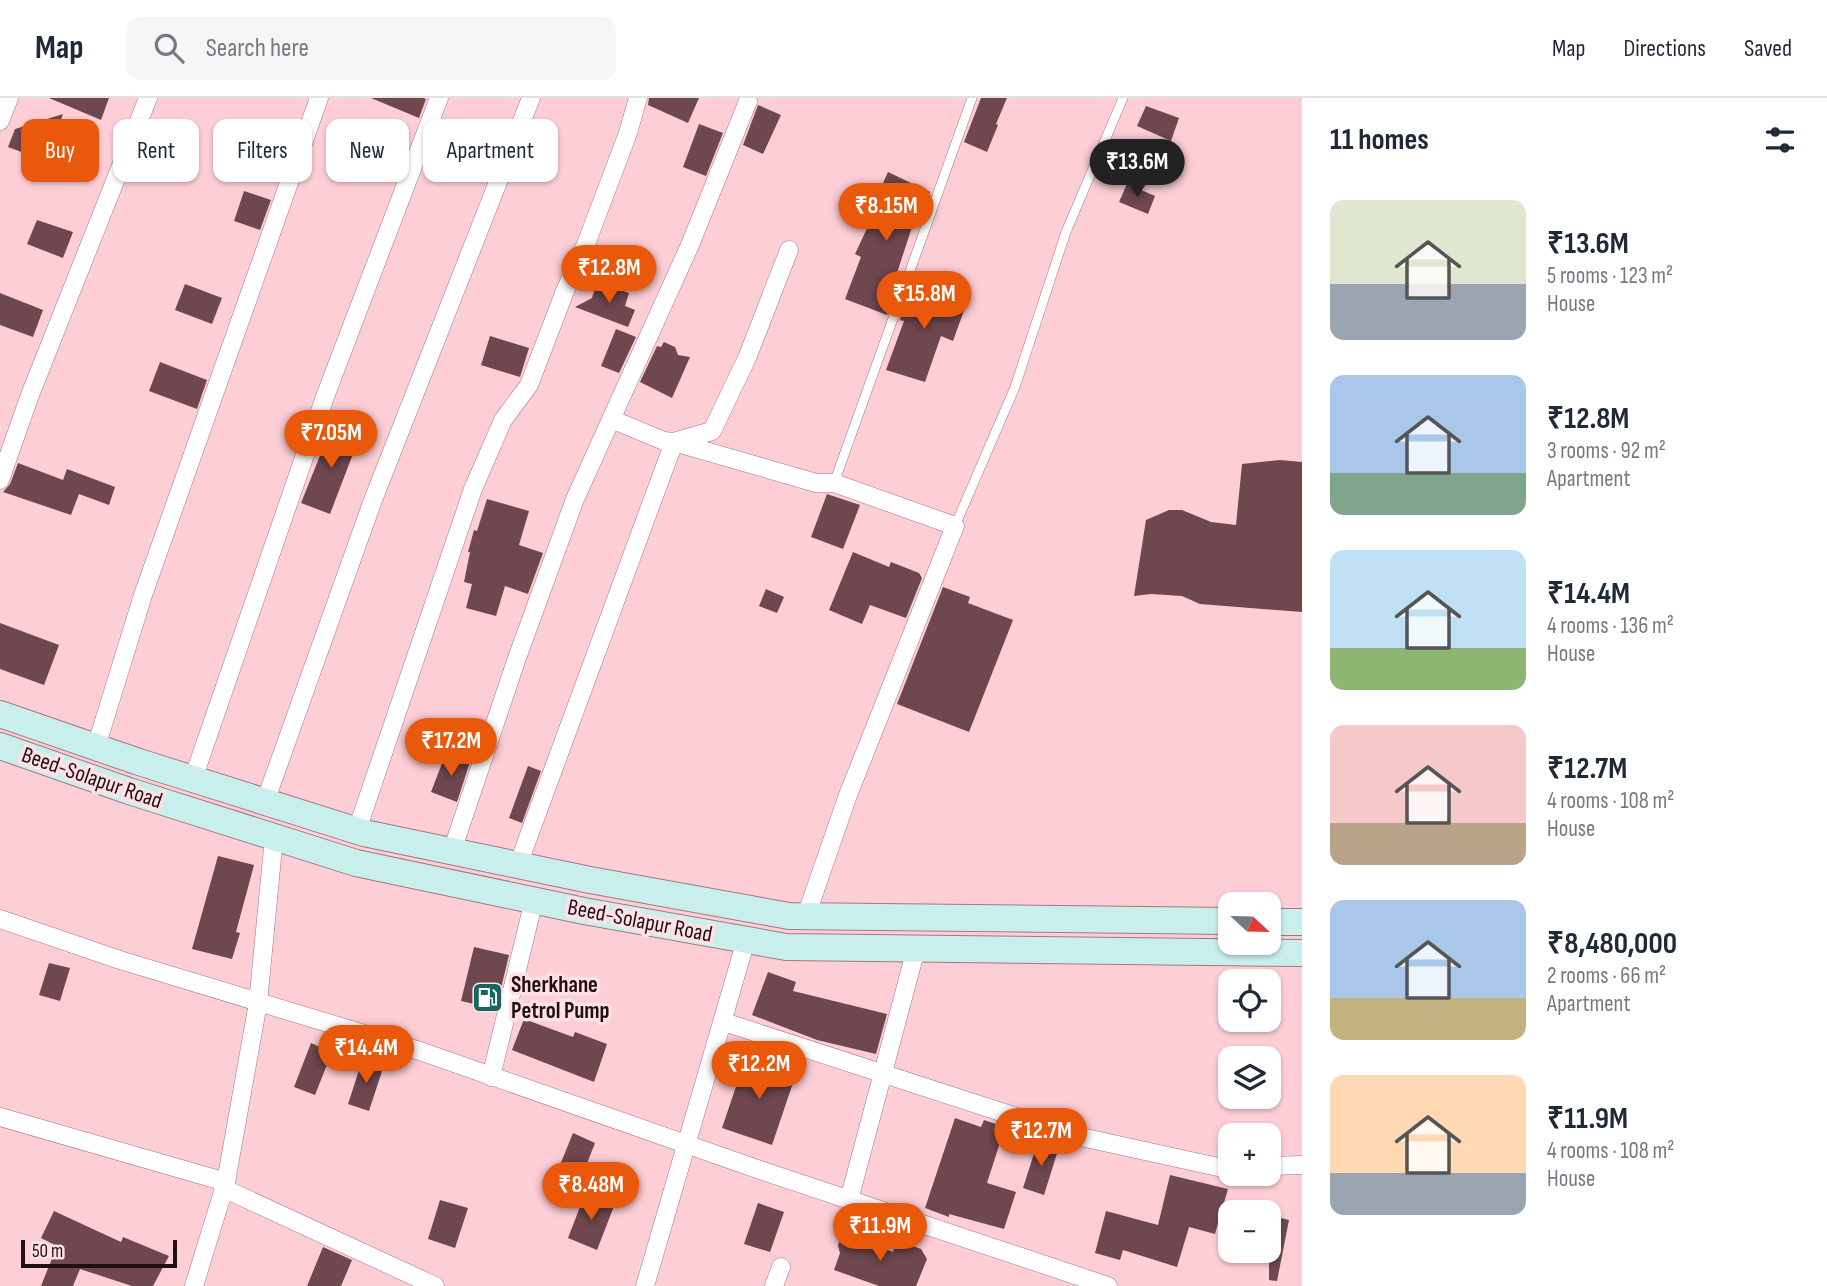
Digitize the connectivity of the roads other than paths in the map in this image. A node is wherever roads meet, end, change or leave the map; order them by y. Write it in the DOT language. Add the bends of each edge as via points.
graph roads {
  1 [pos="9,98"];
  2 [pos="148,98"];
  3 [pos="320,98"];
  4 [pos="439,98"];
  5 [pos="531,98"];
  6 [pos="638,98"];
  7 [pos="972,98"];
  8 [pos="1123,98"];
  9 [pos="748,101"];
  10 [pos="0,121"];
  11 [pos="789,250"];
  12 [pos="611,419"];
  13 [pos="674,442"];
  14 [pos="0,480"];
  15 [pos="834,483"];
  16 [pos="955,526"];
  17 [pos="0,714"];
  18 [pos="0,746"];
  19 [pos="96,747"];
  20 [pos="193,779"];
  21 [pos="265,802"];
  22 [pos="357,830"];
  23 [pos="274,837"];
  24 [pos="452,851"];
  25 [pos="518,865"];
  26 [pos="534,900"];
  27 [pos="806,916"];
  28 [pos="0,919"];
  29 [pos="1218,921"];
  30 [pos="1281,922"];
  31 [pos="1302,922"];
  32 [pos="746,940"];
  33 [pos="916,949"];
  34 [pos="1302,953"];
  35 [pos="258,1003"];
  36 [pos="724,1022"];
  37 [pos="883,1073"];
  38 [pos="491,1077"];
  39 [pos="0,1117"];
  40 [pos="687,1144"];
  41 [pos="1302,1165"];
  42 [pos="1281,1166"];
  43 [pos="1218,1167"];
  44 [pos="224,1185"];
  45 [pos="849,1200"];
  46 [pos="781,1266"];
  47 [pos="194,1286"];
  48 [pos="435,1286"];
  49 [pos="645,1286"];
  50 [pos="774,1286"];
  51 [pos="1108,1286"];
  1 -- 10 [label="street"];
  2 -- 14 [label="street"];
  3 -- 19 [label="street" via="143,595"];
  4 -- 20 [label="street" via="326,394"];
  5 -- 21 [label="street" via="373,500"];
  6 -- 22 [label="street" via="529,385 503,420 473,489"];
  7 -- 15 [label="lane"];
  8 -- 16 [label="lane" via="1066,232 1015,387"];
  9 -- 12 [label="street" via="690,245"];
  11 -- 13 [label="street" via="747,358 712,431"];
  12 -- 13 [label="street"];
  12 -- 24 [label="street" via="575,499"];
  13 -- 15 [label="street" via="816,483"];
  13 -- 25 [label="street"];
  15 -- 16 [label="street"];
  16 -- 27 [label="street" via="848,795"];
  17 -- 19 [label="main road, Beed-Solapur Road"];
  18 -- 23 [label="main road, Beed-Solapur Road"];
  19 -- 20 [label="main road, Beed-Solapur Road"];
  20 -- 21 [label="main road, Beed-Solapur Road"];
  21 -- 22 [label="main road, Beed-Solapur Road"];
  22 -- 24 [label="main road, Beed-Solapur Road"];
  23 -- 26 [label="main road, Beed-Solapur Road" via="356,863"];
  23 -- 35 [label="street"];
  24 -- 25 [label="main road, Beed-Solapur Road"];
  25 -- 27 [label="main road, Beed-Solapur Road"];
  26 -- 32 [label="main road, Beed-Solapur Road"];
  26 -- 38 [label="street"];
  27 -- 29 [label="main road, Beed-Solapur Road"];
  28 -- 35 [label="street"];
  30 -- 31 [label="main road"];
  32 -- 33 [label="main road, Beed-Solapur Road" via="786,947"];
  32 -- 36 [label="street"];
  33 -- 34 [label="main road, Beed-Solapur Road"];
  33 -- 37 [label="street"];
  35 -- 38 [label="street"];
  35 -- 44 [label="street"];
  36 -- 37 [label="street"];
  36 -- 40 [label="street"];
  37 -- 43 [label="street" via="1072,1135"];
  37 -- 45 [label="street"];
  38 -- 40 [label="street"];
  39 -- 44 [label="street"];
  40 -- 45 [label="street"];
  40 -- 49 [label="street"];
  41 -- 42 [label="street"];
  44 -- 47 [label="street"];
  44 -- 48 [label="street"];
  45 -- 51 [label="street"];
  46 -- 50 [label="street"];
}
